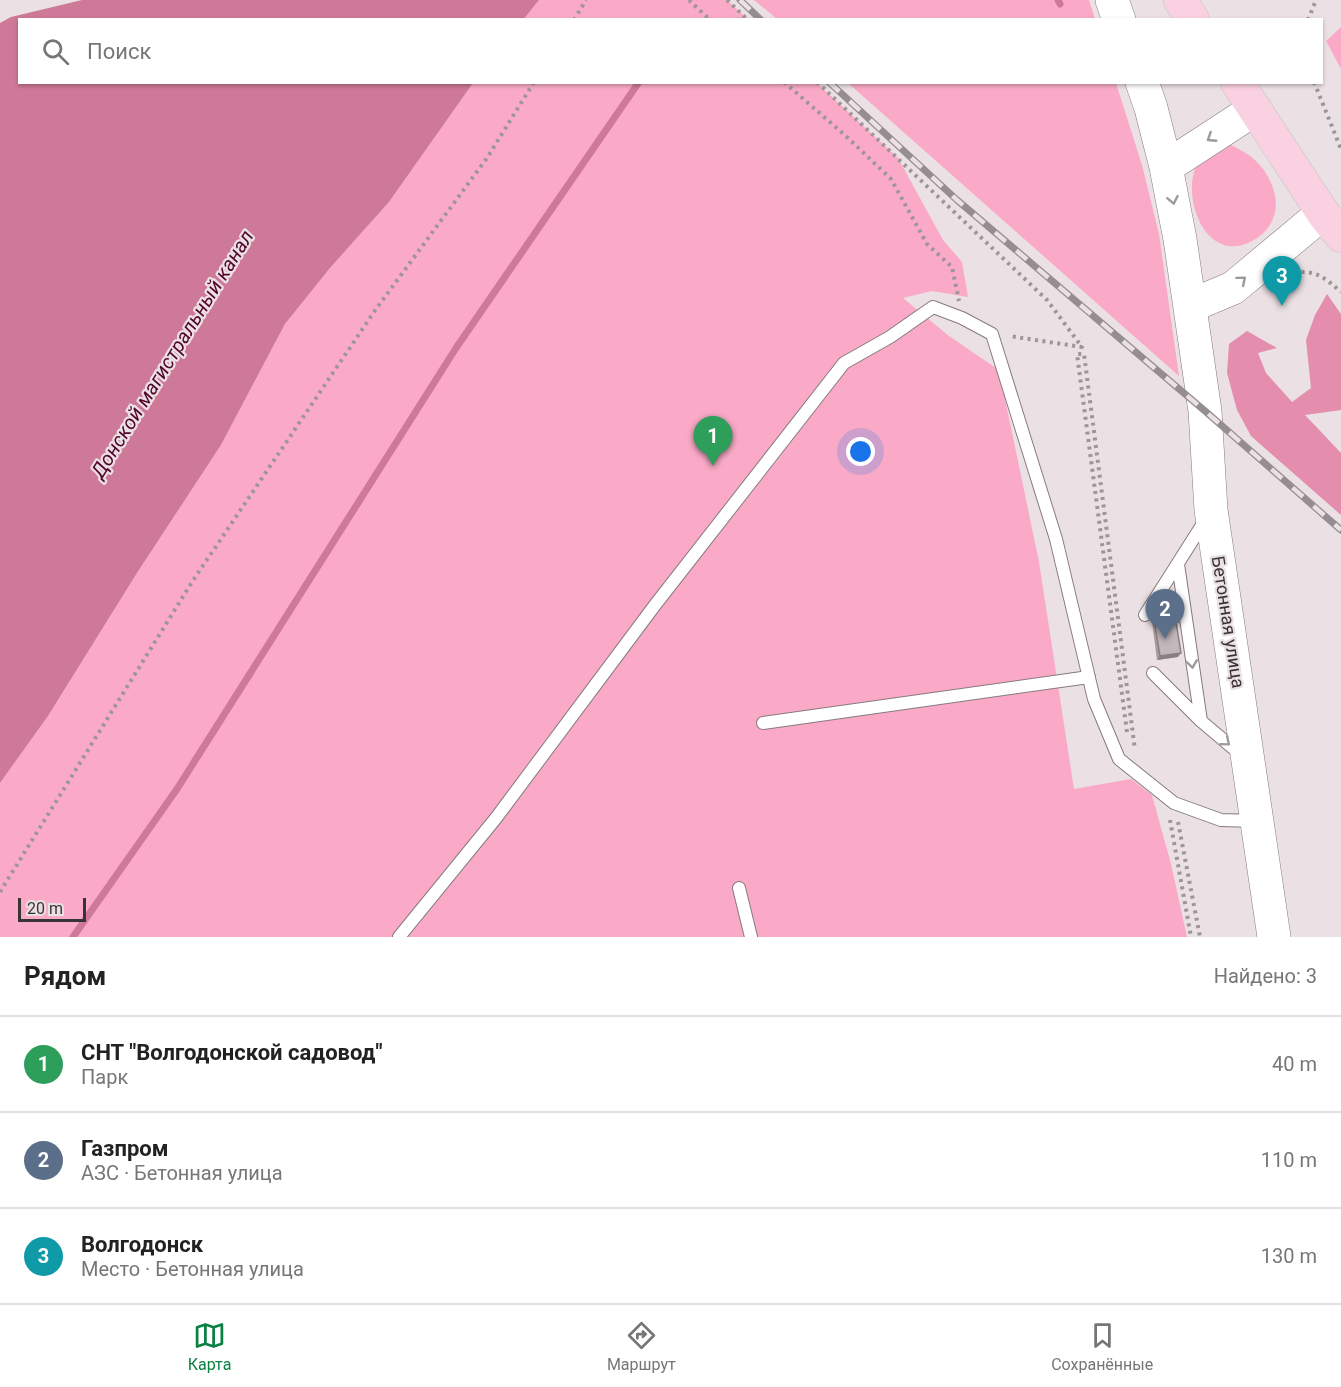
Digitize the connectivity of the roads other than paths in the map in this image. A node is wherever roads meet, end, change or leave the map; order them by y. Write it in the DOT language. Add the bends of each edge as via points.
graph roads {
  1 [pos="1112,0"];
  2 [pos="1180,0"];
  3 [pos="1195,0"];
  4 [pos="1118,18"];
  5 [pos="1192,18"];
  6 [pos="1205,18"];
  7 [pos="1143,84"];
  8 [pos="1244,91"];
  9 [pos="1166,166"];
  10 [pos="1332,225"];
  11 [pos="1190,306"];
  12 [pos="1211,510"];
  13 [pos="1178,564"];
  14 [pos="1145,615"];
  15 [pos="1153,673"];
  16 [pos="1089,677"];
  17 [pos="1201,721"];
  18 [pos="763,723"];
  19 [pos="1249,761"];
  20 [pos="1257,821"];
  21 [pos="739,888"];
  22 [pos="399,937"];
  23 [pos="751,937"];
  24 [pos="1274,937"];
  1 -- 4 [label="main road"];
  2 -- 5 [label="main road"];
  3 -- 6 [label="main road"];
  7 -- 9 [label="main road, Бетонная улица"];
  8 -- 9 [label="main road, one-way"];
  8 -- 10 [label="main road"];
  9 -- 11 [label="main road, Бетонная улица, one-way"];
  11 -- 10 [label="main road, one-way" via="1233,288"];
  11 -- 12 [label="main road, Бетонная улица" via="1205,411"];
  12 -- 13 [label="lane"];
  12 -- 19 [label="main road, Бетонная улица"];
  13 -- 14 [label="lane"];
  13 -- 17 [label="lane, one-way"];
  15 -- 17 [label="lane"];
  16 -- 18 [label="lane"];
  16 -- 20 [label="lane" via="1119,759 1174,803 1221,820"];
  16 -- 22 [label="lane" via="1056,538 992,334 933,307 844,363 655,605 496,818"];
  17 -- 19 [label="lane, one-way"];
  19 -- 20 [label="main road, Бетонная улица"];
  20 -- 24 [label="main road, Бетонная улица"];
  21 -- 23 [label="lane"];
}
